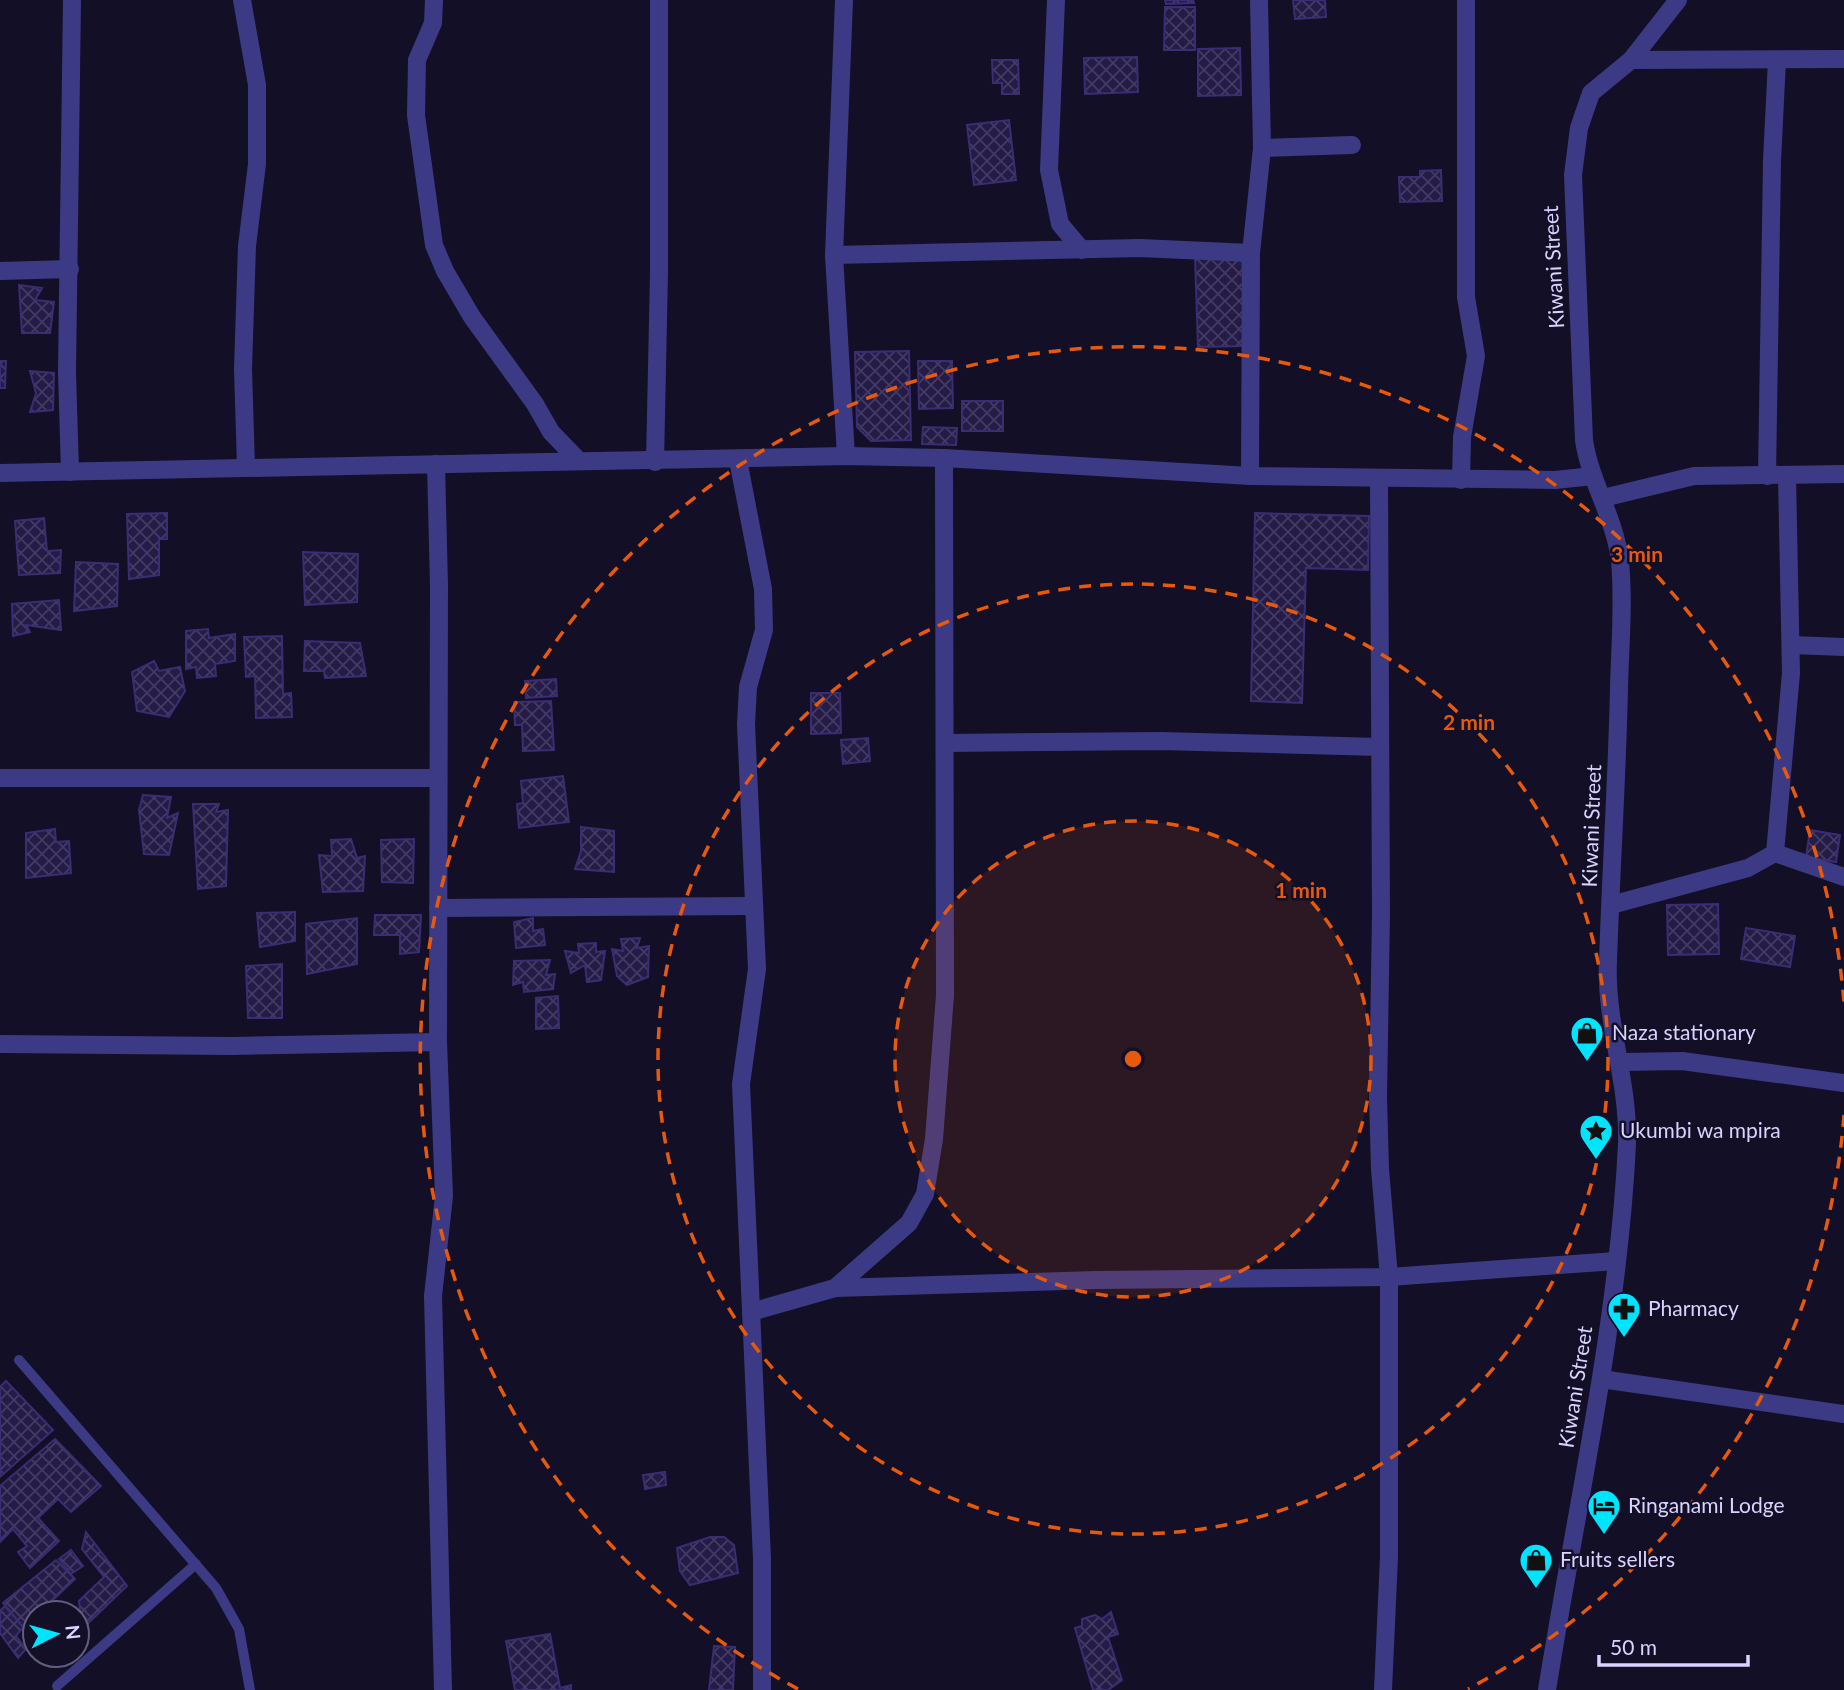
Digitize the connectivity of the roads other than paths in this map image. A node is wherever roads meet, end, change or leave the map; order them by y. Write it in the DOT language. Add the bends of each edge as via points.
graph roads {
  1 [pos="72,0"];
  2 [pos="242,0"];
  3 [pos="434,0"];
  4 [pos="659,0"];
  5 [pos="844,0"];
  6 [pos="1056,0"];
  7 [pos="1259,0"];
  8 [pos="1466,0"];
  9 [pos="1678,0"];
  10 [pos="1844,59"];
  11 [pos="1631,60"];
  12 [pos="1777,60"];
  13 [pos="1352,145"];
  14 [pos="1262,148"];
  15 [pos="1082,250"];
  16 [pos="1251,253"];
  17 [pos="834,255"];
  18 [pos="70,270"];
  19 [pos="0,271"];
  20 [pos="846,456"];
  21 [pos="944,458"];
  22 [pos="738,460"];
  23 [pos="579,461"];
  24 [pos="655,462"];
  25 [pos="436,464"];
  26 [pos="246,467"];
  27 [pos="70,472"];
  28 [pos="0,473"];
  29 [pos="1844,474"];
  30 [pos="1593,476"];
  31 [pos="1767,476"];
  32 [pos="1250,477"];
  33 [pos="1787,477"];
  34 [pos="1379,479"];
  35 [pos="1461,480"];
  36 [pos="1603,498"];
  37 [pos="1791,645"];
  38 [pos="1844,648"];
  39 [pos="946,743"];
  40 [pos="1379,747"];
  41 [pos="0,778"];
  42 [pos="438,778"];
  43 [pos="1775,853"];
  44 [pos="1844,877"];
  45 [pos="1611,905"];
  46 [pos="754,906"];
  47 [pos="438,908"];
  48 [pos="438,1042"];
  49 [pos="0,1044"];
  50 [pos="1621,1062"];
  51 [pos="1844,1083"];
  52 [pos="1616,1261"];
  53 [pos="1389,1277"];
  54 [pos="835,1288"];
  55 [pos="751,1312"];
  56 [pos="19,1360"];
  57 [pos="1601,1379"];
  58 [pos="1844,1414"];
  59 [pos="196,1564"];
  60 [pos="57,1686"];
  61 [pos="250,1690"];
  62 [pos="443,1690"];
  63 [pos="762,1690"];
  64 [pos="1383,1690"];
  65 [pos="1547,1690"];
  1 -- 18 [label="street"];
  2 -- 26 [label="street" via="257,85 257,164 247,247 244,343"];
  3 -- 23 [label="street" via="433,23 417,60 416,115 434,245 472,317 551,432"];
  4 -- 24 [label="street"];
  5 -- 17 [label="street"];
  6 -- 15 [label="street" via="1049,170 1060,225"];
  7 -- 14 [label="street"];
  8 -- 35 [label="street" via="1466,297 1476,356 1462,437"];
  9 -- 11 [label="street, Kiwani Street"];
  10 -- 12 [label="street"];
  11 -- 12 [label="street"];
  11 -- 30 [label="street, Kiwani Street" via="1591,93 1579,128 1573,175 1584,440"];
  12 -- 31 [label="street"];
  13 -- 14 [label="street"];
  14 -- 16 [label="street"];
  15 -- 16 [label="street"];
  15 -- 17 [label="street"];
  16 -- 32 [label="street"];
  17 -- 20 [label="street"];
  18 -- 19 [label="street"];
  18 -- 27 [label="street"];
  20 -- 21 [label="street"];
  20 -- 22 [label="street"];
  21 -- 32 [label="street"];
  21 -- 39 [label="street"];
  22 -- 24 [label="street"];
  22 -- 46 [label="street" via="763,589 764,630 748,687 746,724"];
  23 -- 24 [label="street"];
  23 -- 25 [label="street"];
  25 -- 26 [label="street"];
  25 -- 42 [label="street"];
  26 -- 27 [label="street"];
  27 -- 28 [label="street"];
  29 -- 33 [label="street"];
  30 -- 35 [label="street"];
  30 -- 36 [label="street, Kiwani Street"];
  31 -- 33 [label="street"];
  31 -- 36 [label="street" via="1694,476"];
  32 -- 34 [label="street"];
  33 -- 37 [label="street"];
  34 -- 35 [label="street"];
  34 -- 40 [label="street"];
  36 -- 45 [label="street, Kiwani Street" via="1615,534 1621,585"];
  37 -- 38 [label="street"];
  37 -- 43 [label="street"];
  39 -- 40 [label="street" via="1161,741"];
  39 -- 54 [label="street" via="944,1022 925,1194 909,1223"];
  40 -- 53 [label="street" via="1378,1109"];
  41 -- 42 [label="street"];
  42 -- 47 [label="street"];
  43 -- 44 [label="street"];
  43 -- 45 [label="street" via="1748,868"];
  45 -- 50 [label="street, Kiwani Street" via="1608,988"];
  46 -- 47 [label="street"];
  46 -- 55 [label="street" via="757,970 741,1084"];
  47 -- 48 [label="street"];
  48 -- 49 [label="street"];
  48 -- 62 [label="street" via="444,1196 433,1310"];
  50 -- 51 [label="street" via="1695,1063"];
  50 -- 52 [label="street, Kiwani Street" via="1627,1141"];
  52 -- 53 [label="street"];
  52 -- 57 [label="street, Kiwani Street"];
  53 -- 54 [label="street"];
  53 -- 64 [label="street" via="1389,1557"];
  54 -- 55 [label="street"];
  55 -- 63 [label="street" via="762,1559"];
  56 -- 59 [label="lane"];
  57 -- 58 [label="street"];
  57 -- 65 [label="street, Kiwani Street"];
  59 -- 60 [label="lane"];
  59 -- 61 [label="lane" via="240,1629"];
}
